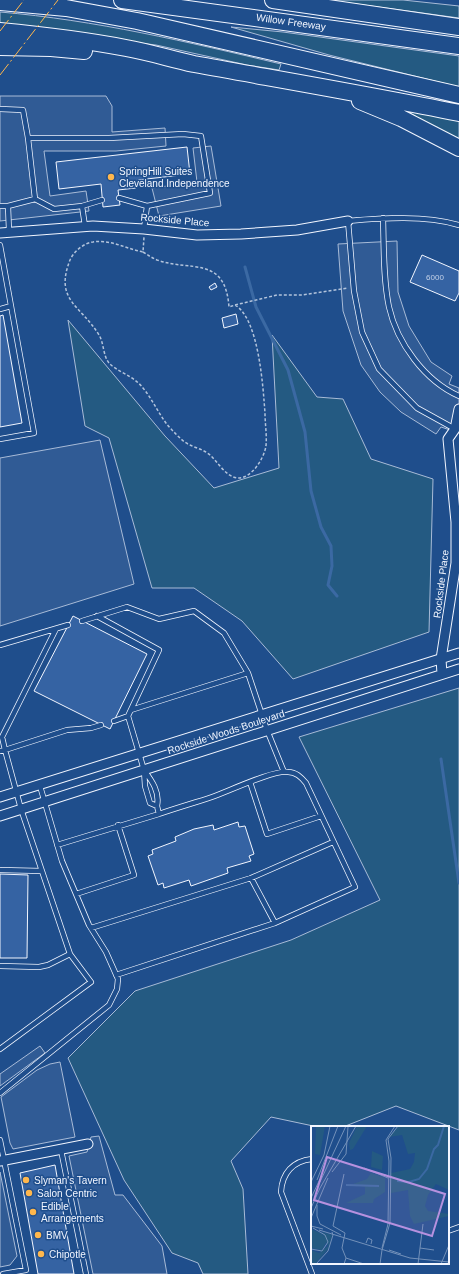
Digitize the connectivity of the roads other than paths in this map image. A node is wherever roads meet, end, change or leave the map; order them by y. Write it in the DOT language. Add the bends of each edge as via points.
graph roads {
  1 [pos="122,0"];
  2 [pos="273,0"];
  3 [pos="0,2"];
  4 [pos="459,26"];
  5 [pos="0,31"];
  6 [pos="459,46"];
  7 [pos="0,47"];
  8 [pos="174,60"];
  9 [pos="303,84"];
  10 [pos="459,95"];
  11 [pos="0,110"];
  12 [pos="459,113"];
  13 [pos="28,138"];
  14 [pos="459,148"];
  15 [pos="119,198"];
  16 [pos="35,199"];
  17 [pos="102,200"];
  18 [pos="0,206"];
  19 [pos="8,206"];
  20 [pos="82,206"];
  21 [pos="147,206"];
  22 [pos="383,218"];
  23 [pos="348,221"];
  24 [pos="459,225"];
  25 [pos="85,226"];
  26 [pos="5,232"];
  27 [pos="144,233"];
  28 [pos="0,245"];
  29 [pos="1,256"];
  30 [pos="11,306"];
  31 [pos="0,309"];
  32 [pos="459,396"];
  33 [pos="459,409"];
  34 [pos="457,433"];
  35 [pos="0,439"];
  36 [pos="456,495"];
  37 [pos="97,616"];
  38 [pos="82,621"];
  39 [pos="68,625"];
  40 [pos="56,629"];
  41 [pos="0,646"];
  42 [pos="459,653"];
  43 [pos="459,657"];
  44 [pos="441,659"];
  45 [pos="458,669"];
  46 [pos="248,673"];
  47 [pos="442,674"];
  48 [pos="131,710"];
  49 [pos="262,715"];
  50 [pos="128,716"];
  51 [pos="114,721"];
  52 [pos="101,725"];
  53 [pos="267,730"];
  54 [pos="2,750"];
  55 [pos="140,754"];
  56 [pos="144,770"];
  57 [pos="284,772"];
  58 [pos="250,782"];
  59 [pos="40,786"];
  60 [pos="17,792"];
  61 [pos="0,797"];
  62 [pos="45,802"];
  63 [pos="157,806"];
  64 [pos="21,809"];
  65 [pos="159,814"];
  66 [pos="0,816"];
  67 [pos="321,816"];
  68 [pos="118,825"];
  69 [pos="334,842"];
  70 [pos="57,845"];
  71 [pos="0,870"];
  72 [pos="42,871"];
  73 [pos="251,878"];
  74 [pos="76,894"];
  75 [pos="275,923"];
  76 [pos="91,928"];
  77 [pos="70,954"];
  78 [pos="0,966"];
  79 [pos="116,974"];
  80 [pos="0,1049"];
  81 [pos="0,1093"];
  82 [pos="0,1140"];
  83 [pos="88,1144"];
  84 [pos="61,1150"];
  85 [pos="311,1159"];
  86 [pos="3,1160"];
  87 [pos="459,1227"];
  88 [pos="449,1231"];
  89 [pos="3,1274"];
  90 [pos="86,1274"];
  91 [pos="312,1274"];
  1 -- 6 [label="highway, Willow Freeway"];
  2 -- 4 [label="highway, Willow Freeway"];
  3 -- 10 [label="highway" via="66,8 137,21"];
  5 -- 8 [label="highway" via="98,43"];
  7 -- 8 [label="highway" via="51,48"];
  8 -- 9 [label="highway"];
  9 -- 12 [label="highway" via="359,92"];
  9 -- 14 [label="highway" via="378,107"];
  11 -- 13 [label="lane" via="23,110"];
  13 -- 16 [label="lane"];
  13 -- 21 [label="lane" via="109,138 183,134 201,136 210,193"];
  15 -- 21 [label="lane"];
  16 -- 19 [label="lane"];
  16 -- 20 [label="lane" via="54,209"];
  17 -- 20 [label="lane"];
  18 -- 19 [label="lane"];
  19 -- 26 [label="lane"];
  20 -- 25 [label="lane"];
  21 -- 27 [label="lane"];
  22 -- 23 [label="lane"];
  22 -- 24 [label="lane" via="444,221"];
  22 -- 32 [label="lane" via="389,307 402,341 426,374"];
  23 -- 27 [label="street, Rockside Place" via="297,230 242,234"];
  23 -- 34 [label="lane" via="354,287 362,332 379,369 417,408"];
  25 -- 26 [label="street, Rockside Place"];
  25 -- 27 [label="street, Rockside Place"];
  28 -- 29 [label="lane"];
  29 -- 30 [label="lane"];
  30 -- 31 [label="lane"];
  30 -- 35 [label="lane" via="34,433"];
  33 -- 34 [label="street, Rockside Place"];
  34 -- 36 [label="street, Rockside Place" via="448,439"];
  36 -- 44 [label="street, Rockside Place" via="456,563"];
  37 -- 38 [label="lane"];
  37 -- 46 [label="lane" via="127,607 159,618 194,611 224,633"];
  37 -- 48 [label="lane" via="159,650"];
  39 -- 40 [label="lane"];
  40 -- 41 [label="lane"];
  40 -- 54 [label="lane" via="2,737"];
  42 -- 44 [label="street, Rockside Woods Boulevard"];
  43 -- 45 [label="street"];
  44 -- 47 [label="street, Rockside Place"];
  44 -- 49 [label="street, Rockside Woods Boulevard"];
  45 -- 47 [label="street, Rockside Woods Boulevard"];
  46 -- 48 [label="lane"];
  46 -- 49 [label="lane"];
  47 -- 53 [label="street, Rockside Woods Boulevard"];
  48 -- 50 [label="lane"];
  49 -- 53 [label="lane"];
  49 -- 55 [label="street, Rockside Woods Boulevard"];
  50 -- 51 [label="lane"];
  50 -- 55 [label="lane"];
  52 -- 54 [label="lane" via="67,730"];
  53 -- 56 [label="street, Rockside Woods Boulevard"];
  53 -- 57 [label="lane"];
  54 -- 60 [label="lane"];
  55 -- 56 [label="lane"];
  55 -- 59 [label="street, Rockside Woods Boulevard"];
  56 -- 62 [label="street, Rockside Woods Boulevard"];
  56 -- 63 [label="lane" via="154,783 159,798"];
  56 -- 63 [label="lane" via="150,803"];
  57 -- 58 [label="lane"];
  57 -- 67 [label="lane" via="299,775 306,783"];
  58 -- 65 [label="lane"];
  58 -- 67 [label="lane" via="267,834"];
  59 -- 60 [label="street, Rockside Woods Boulevard"];
  59 -- 62 [label="lane"];
  60 -- 61 [label="street, Rockside Woods Boulevard"];
  60 -- 64 [label="lane"];
  62 -- 64 [label="street, Rockside Woods Boulevard"];
  62 -- 70 [label="lane"];
  63 -- 65 [label="lane"];
  64 -- 66 [label="street, Rockside Woods Boulevard"];
  64 -- 72 [label="lane"];
  65 -- 68 [label="lane"];
  67 -- 69 [label="lane"];
  68 -- 70 [label="lane"];
  68 -- 74 [label="lane" via="134,875"];
  69 -- 73 [label="lane"];
  69 -- 75 [label="lane" via="355,887"];
  70 -- 74 [label="lane"];
  71 -- 72 [label="lane"];
  72 -- 77 [label="lane"];
  73 -- 75 [label="lane"];
  73 -- 76 [label="lane"];
  74 -- 76 [label="lane"];
  75 -- 79 [label="lane"];
  76 -- 79 [label="lane"];
  77 -- 78 [label="lane" via="39,967"];
  77 -- 80 [label="lane" via="91,982"];
  79 -- 81 [label="lane" via="117,989 109,1006"];
  82 -- 86 [label="lane"];
  83 -- 84 [label="street"];
  84 -- 86 [label="street"];
  84 -- 90 [label="lane"];
  85 -- 91 [label="lane" via="294,1164 287,1171 281,1192"];
  86 -- 89 [label="lane" via="26,1270"];
  87 -- 88 [label="lane"];
}
